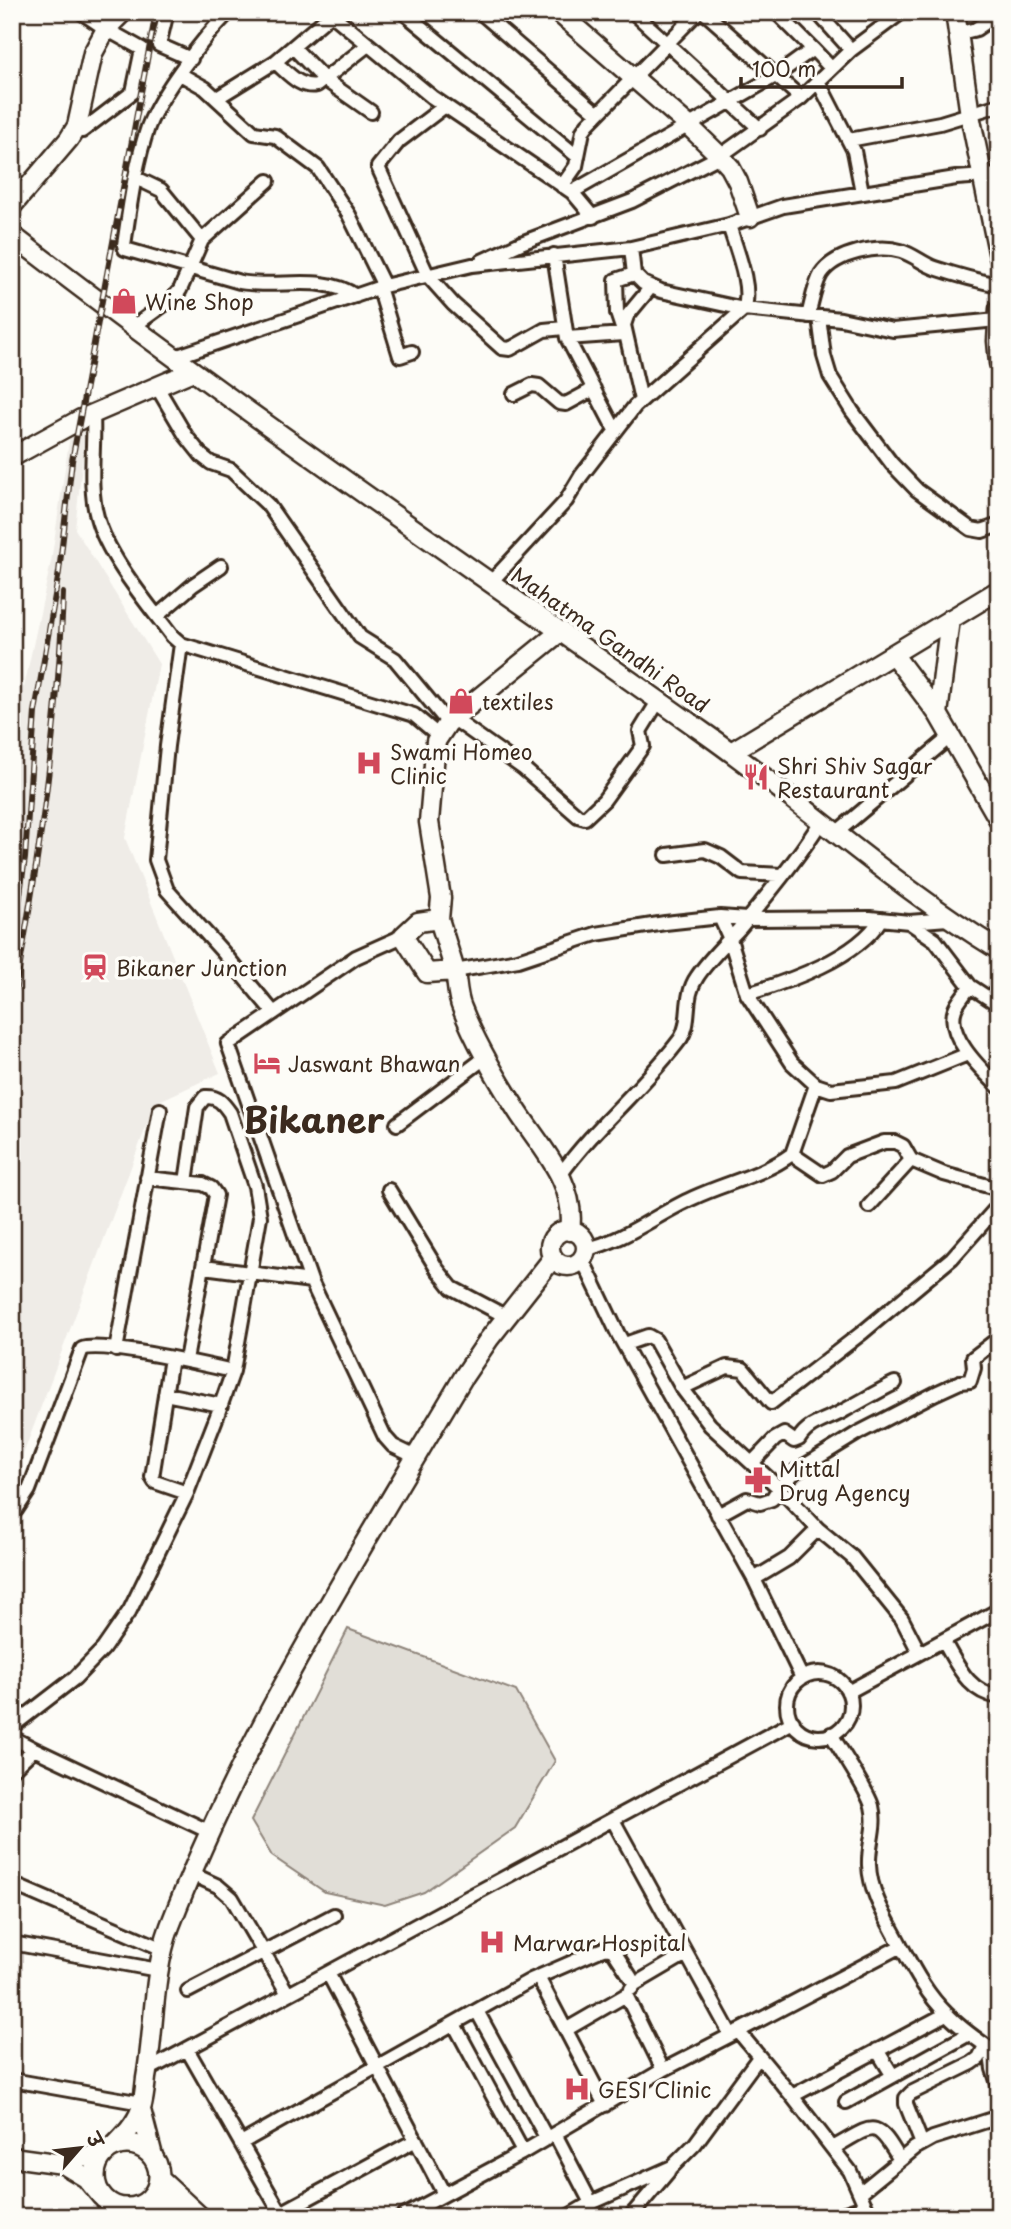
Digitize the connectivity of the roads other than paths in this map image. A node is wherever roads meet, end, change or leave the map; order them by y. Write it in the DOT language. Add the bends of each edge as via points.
graph roads {
  1 [pos="123,12"];
  2 [pos="167,12"];
  3 [pos="229,12"];
  4 [pos="403,12"];
  5 [pos="480,12"];
  6 [pos="558,12"];
  7 [pos="633,12"];
  8 [pos="698,12"];
  9 [pos="704,12"];
  10 [pos="776,12"];
  11 [pos="902,12"];
  12 [pos="955,12"];
  13 [pos="83,13"];
  14 [pos="332,13"];
  15 [pos="820,13"];
  16 [pos="999,13"];
  17 [pos="106,29"];
  18 [pos="957,34"];
  19 [pos="668,42"];
  20 [pos="368,45"];
  21 [pos="293,47"];
  22 [pos="813,49"];
  23 [pos="851,50"];
  24 [pos="191,59"];
  25 [pos="275,62"];
  26 [pos="831,68"];
  27 [pos="180,74"];
  28 [pos="777,75"];
  29 [pos="324,79"];
  30 [pos="634,79"];
  31 [pos="818,81"];
  32 [pos="217,98"];
  33 [pos="801,98"];
  34 [pos="732,101"];
  35 [pos="999,105"];
  36 [pos="445,107"];
  37 [pos="371,112"];
  38 [pos="597,113"];
  39 [pos="970,115"];
  40 [pos="689,125"];
  41 [pos="760,129"];
  42 [pos="82,131"];
  43 [pos="849,139"];
  44 [pos="720,156"];
  45 [pos="578,158"];
  46 [pos="990,175"];
  47 [pos="136,178"];
  48 [pos="268,181"];
  49 [pos="567,189"];
  50 [pos="862,192"];
  51 [pos="12,206"];
  52 [pos="593,217"];
  53 [pos="750,217"];
  54 [pos="729,225"];
  55 [pos="12,235"];
  56 [pos="202,240"];
  57 [pos="631,248"];
  58 [pos="554,255"];
  59 [pos="999,257"];
  60 [pos="472,265"];
  61 [pos="190,269"];
  62 [pos="634,274"];
  63 [pos="428,276"];
  64 [pos="999,285"];
  65 [pos="382,287"];
  66 [pos="651,287"];
  67 [pos="356,296"];
  68 [pos="744,309"];
  69 [pos="998,315"];
  70 [pos="813,316"];
  71 [pos="133,327"];
  72 [pos="565,333"];
  73 [pos="624,334"];
  74 [pos="998,341"];
  75 [pos="412,352"];
  76 [pos="175,357"];
  77 [pos="999,363"];
  78 [pos="193,371"];
  79 [pos="157,387"];
  80 [pos="594,389"];
  81 [pos="513,394"];
  82 [pos="641,400"];
  83 [pos="93,414"];
  84 [pos="615,430"];
  85 [pos="12,457"];
  86 [pos="999,525"];
  87 [pos="220,566"];
  88 [pos="491,582"];
  89 [pos="999,590"];
  90 [pos="157,615"];
  91 [pos="950,619"];
  92 [pos="561,631"];
  93 [pos="180,644"];
  94 [pos="893,654"];
  95 [pos="659,700"];
  96 [pos="938,713"];
  97 [pos="447,726"];
  98 [pos="951,736"];
  99 [pos="731,752"];
  100 [pos="999,820"];
  101 [pos="820,823"];
  102 [pos="836,833"];
  103 [pos="667,855"];
  104 [pos="782,875"];
  105 [pos="720,917"];
  106 [pos="439,919"];
  107 [pos="747,919"];
  108 [pos="881,919"];
  109 [pos="948,919"];
  110 [pos="909,922"];
  111 [pos="403,936"];
  112 [pos="730,939"];
  113 [pos="999,950"];
  114 [pos="455,971"];
  115 [pos="970,986"];
  116 [pos="747,994"];
  117 [pos="999,1004"];
  118 [pos="274,1013"];
  119 [pos="968,1054"];
  120 [pos="486,1058"];
  121 [pos="816,1086"];
  122 [pos="999,1087"];
  123 [pos="160,1110"];
  124 [pos="397,1124"];
  125 [pos="792,1154"];
  126 [pos="911,1160"];
  127 [pos="561,1174"];
  128 [pos="147,1178"];
  129 [pos="186,1182"];
  130 [pos="999,1189"];
  131 [pos="388,1191"];
  132 [pos="999,1205"];
  133 [pos="869,1206"];
  134 [pos="570,1231"];
  135 [pos="583,1255"];
  136 [pos="553,1258"];
  137 [pos="204,1267"];
  138 [pos="251,1273"];
  139 [pos="311,1281"];
  140 [pos="507,1317"];
  141 [pos="999,1338"];
  142 [pos="625,1344"];
  143 [pos="116,1350"];
  144 [pos="171,1358"];
  145 [pos="186,1360"];
  146 [pos="233,1371"];
  147 [pos="895,1383"];
  148 [pos="682,1388"];
  149 [pos="165,1394"];
  150 [pos="221,1405"];
  151 [pos="416,1457"];
  152 [pos="752,1464"];
  153 [pos="779,1488"];
  154 [pos="187,1493"];
  155 [pos="16,1510"];
  156 [pos="718,1515"];
  157 [pos="818,1529"];
  158 [pos="754,1579"];
  159 [pos="999,1610"];
  160 [pos="944,1642"];
  161 [pos="919,1652"];
  162 [pos="802,1678"];
  163 [pos="848,1692"];
  164 [pos="999,1697"];
  165 [pos="793,1723"];
  166 [pos="12,1728"];
  167 [pos="12,1734"];
  168 [pos="831,1734"];
  169 [pos="34,1749"];
  170 [pos="12,1770"];
  171 [pos="612,1819"];
  172 [pos="210,1832"];
  173 [pos="192,1874"];
  174 [pos="12,1884"];
  175 [pos="334,1915"];
  176 [pos="12,1943"];
  177 [pos="901,1946"];
  178 [pos="163,1949"];
  179 [pos="264,1951"];
  180 [pos="686,1954"];
  181 [pos="158,1970"];
  182 [pos="328,1973"];
  183 [pos="538,1977"];
  184 [pos="635,1984"];
  185 [pos="188,1992"];
  186 [pos="288,1994"];
  187 [pos="626,1996"];
  188 [pos="477,2011"];
  189 [pos="946,2014"];
  190 [pos="454,2024"];
  191 [pos="567,2029"];
  192 [pos="734,2033"];
  193 [pos="969,2034"];
  194 [pos="187,2049"];
  195 [pos="877,2050"];
  196 [pos="991,2050"];
  197 [pos="759,2057"];
  198 [pos="379,2067"];
  199 [pos="148,2070"];
  200 [pos="663,2070"];
  201 [pos="893,2076"];
  202 [pos="12,2080"];
  203 [pos="999,2087"];
  204 [pos="792,2096"];
  205 [pos="846,2102"];
  206 [pos="606,2105"];
  207 [pos="141,2106"];
  208 [pos="999,2117"];
  209 [pos="551,2136"];
  210 [pos="416,2140"];
  211 [pos="242,2143"];
  212 [pos="922,2144"];
  213 [pos="833,2148"];
  214 [pos="109,2149"];
  215 [pos="523,2152"];
  216 [pos="153,2156"];
  217 [pos="12,2157"];
  218 [pos="900,2160"];
  219 [pos="63,2164"];
  220 [pos="672,2168"];
  221 [pos="159,2179"];
  222 [pos="861,2192"];
  223 [pos="444,2194"];
  224 [pos="591,2203"];
  225 [pos="107,2205"];
  226 [pos="141,2207"];
  227 [pos="868,2211"];
  228 [pos="282,2215"];
  229 [pos="636,2215"];
  230 [pos="180,2217"];
  231 [pos="200,2217"];
  232 [pos="402,2217"];
  233 [pos="567,2217"];
  234 [pos="833,2217"];
  1 -- 17 [label="street"];
  2 -- 24 [label="street" via="159,45"];
  3 -- 24 [label="street"];
  4 -- 45 [label="street"];
  5 -- 38 [label="street"];
  6 -- 30 [label="street"];
  7 -- 19 [label="street"];
  8 -- 19 [label="street"];
  9 -- 28 [label="street"];
  10 -- 22 [label="street"];
  11 -- 23 [label="street"];
  12 -- 18 [label="street"];
  13 -- 17 [label="street"];
  14 -- 20 [label="street"];
  14 -- 21 [label="street"];
  15 -- 23 [label="street"];
  16 -- 18 [label="street" via="976,29"];
  17 -- 42 [label="street" via="142,49 138,75 125,100"];
  17 -- 51 [label="street" via="93,53 77,126"];
  18 -- 39 [label="street"];
  19 -- 30 [label="street"];
  19 -- 34 [label="street"];
  20 -- 29 [label="street"];
  20 -- 36 [label="street"];
  21 -- 25 [label="street"];
  21 -- 29 [label="street"];
  22 -- 26 [label="street"];
  22 -- 28 [label="street"];
  23 -- 26 [label="street"];
  24 -- 27 [label="street"];
  25 -- 29 [label="street" via="302,84 311,86"];
  25 -- 32 [label="street"];
  26 -- 31 [label="street"];
  27 -- 32 [label="street"];
  27 -- 47 [label="street" via="150,122"];
  28 -- 33 [label="street"];
  28 -- 34 [label="street"];
  29 -- 37 [label="street"];
  30 -- 38 [label="street"];
  30 -- 40 [label="street"];
  31 -- 33 [label="street"];
  31 -- 43 [label="street"];
  32 -- 65 [label="street" via="254,133 275,136 318,168 349,215"];
  33 -- 41 [label="street"];
  34 -- 40 [label="street"];
  34 -- 41 [label="street"];
  35 -- 39 [label="street"];
  36 -- 49 [label="street"];
  36 -- 63 [label="street" via="399,141 379,167"];
  38 -- 45 [label="street" via="583,131"];
  39 -- 43 [label="street"];
  39 -- 46 [label="street"];
  40 -- 44 [label="street"];
  40 -- 49 [label="street"];
  41 -- 44 [label="street"];
  43 -- 50 [label="street"];
  44 -- 52 [label="street"];
  44 -- 53 [label="street" via="730,167"];
  45 -- 49 [label="street"];
  46 -- 50 [label="street"];
  46 -- 59 [label="street"];
  47 -- 56 [label="street" via="161,190"];
  47 -- 61 [label="street" via="125,249"];
  48 -- 56 [label="street"];
  49 -- 52 [label="street"];
  50 -- 53 [label="street" via="783,206"];
  52 -- 60 [label="street"];
  53 -- 54 [label="street"];
  54 -- 57 [label="street"];
  54 -- 68 [label="street" via="745,282"];
  55 -- 71 [label="street, Mahatma Gandhi Road"];
  56 -- 61 [label="street"];
  57 -- 58 [label="street"];
  57 -- 62 [label="street"];
  58 -- 60 [label="street"];
  58 -- 72 [label="street"];
  60 -- 63 [label="street"];
  61 -- 67 [label="street" via="254,284 331,284"];
  61 -- 71 [label="street" via="173,298"];
  62 -- 66 [label="street"];
  62 -- 73 [label="street" via="616,280 617,313"];
  63 -- 65 [label="street"];
  63 -- 72 [label="street" via="502,348 510,349 544,330"];
  64 -- 70 [label="street" via="937,269 900,251 868,251 842,257 824,271 818,280"];
  65 -- 67 [label="street"];
  65 -- 75 [label="street" via="400,356"];
  66 -- 68 [label="street"];
  66 -- 73 [label="street" via="627,316"];
  67 -- 76 [label="street"];
  68 -- 70 [label="street"];
  68 -- 82 [label="street"];
  69 -- 70 [label="street" via="893,330"];
  69 -- 74 [label="street"];
  70 -- 86 [label="street" via="830,376 892,464 917,490 971,529 982,531"];
  71 -- 76 [label="street, Mahatma Gandhi Road"];
  72 -- 73 [label="street"];
  72 -- 80 [label="street"];
  73 -- 82 [label="street"];
  74 -- 77 [label="street"];
  76 -- 78 [label="street, Mahatma Gandhi Road"];
  78 -- 79 [label="street"];
  78 -- 88 [label="street, Mahatma Gandhi Road"];
  79 -- 83 [label="street"];
  79 -- 97 [label="street" via="202,456 231,470 268,505 360,637 395,659"];
  80 -- 81 [label="street" via="566,404 539,386"];
  80 -- 84 [label="street"];
  82 -- 84 [label="street"];
  83 -- 85 [label="street"];
  83 -- 90 [label="street" via="96,515 118,560"];
  84 -- 88 [label="street" via="566,501"];
  87 -- 90 [label="street"];
  88 -- 92 [label="street, Mahatma Gandhi Road"];
  89 -- 91 [label="street"];
  90 -- 93 [label="street"];
  91 -- 94 [label="street"];
  91 -- 96 [label="street"];
  92 -- 95 [label="street, Mahatma Gandhi Road"];
  92 -- 97 [label="street"];
  93 -- 97 [label="street"];
  93 -- 118 [label="street" via="156,860 166,890"];
  94 -- 96 [label="street"];
  94 -- 99 [label="street"];
  95 -- 97 [label="street" via="640,731 643,746 604,800 585,818 523,768"];
  95 -- 99 [label="street, Mahatma Gandhi Road"];
  96 -- 98 [label="street"];
  97 -- 106 [label="street" via="435,750 429,822 441,898"];
  98 -- 100 [label="street"];
  98 -- 102 [label="street"];
  99 -- 101 [label="street, Mahatma Gandhi Road"];
  101 -- 102 [label="street, Mahatma Gandhi Road"];
  101 -- 104 [label="street"];
  102 -- 109 [label="street, Mahatma Gandhi Road"];
  103 -- 104 [label="street" via="705,850 742,873"];
  104 -- 107 [label="street"];
  105 -- 107 [label="street"];
  105 -- 112 [label="street"];
  105 -- 114 [label="street" via="596,934 518,960"];
  106 -- 111 [label="street" via="418,922"];
  106 -- 114 [label="street"];
  107 -- 108 [label="street"];
  107 -- 112 [label="street"];
  108 -- 110 [label="street"];
  108 -- 116 [label="street" via="869,937 812,971"];
  109 -- 110 [label="street"];
  109 -- 113 [label="street, Mahatma Gandhi Road"];
  110 -- 115 [label="street" via="935,940"];
  111 -- 114 [label="street" via="427,973"];
  111 -- 118 [label="street" via="356,957"];
  112 -- 116 [label="street"];
  112 -- 127 [label="street" via="694,984 683,1035"];
  114 -- 120 [label="street" via="460,1006"];
  115 -- 117 [label="street"];
  115 -- 119 [label="street" via="954,1015"];
  116 -- 121 [label="street" via="793,1063"];
  118 -- 139 [label="street" via="228,1044"];
  119 -- 121 [label="street" via="896,1083 831,1090"];
  119 -- 122 [label="street"];
  120 -- 124 [label="street"];
  120 -- 127 [label="street"];
  121 -- 125 [label="street"];
  123 -- 128 [label="street"];
  125 -- 126 [label="street" via="823,1175 847,1156 884,1142 902,1146"];
  125 -- 135 [label="street" via="769,1169 696,1196"];
  126 -- 130 [label="street"];
  126 -- 133 [label="street"];
  127 -- 134 [label="street" via="571,1206"];
  128 -- 129 [label="street"];
  128 -- 143 [label="street"];
  129 -- 137 [label="street" via="203,1184 216,1195"];
  129 -- 138 [label="street" via="197,1107 205,1097 214,1097 230,1113 258,1201 260,1217"];
  131 -- 140 [label="street" via="452,1288"];
  132 -- 148 [label="street" via="952,1258 771,1403 743,1368 727,1367"];
  134 -- 135 [label="street" via="584,1240"];
  134 -- 136 [label="street" via="562,1231 551,1243"];
  135 -- 136 [label="street" via="570,1266"];
  135 -- 142 [label="street"];
  136 -- 140 [label="street"];
  137 -- 138 [label="street"];
  137 -- 145 [label="street"];
  138 -- 139 [label="street"];
  138 -- 146 [label="street"];
  139 -- 151 [label="street" via="385,1437"];
  140 -- 151 [label="street" via="464,1376"];
  141 -- 153 [label="street" via="973,1358 970,1381 858,1433 796,1471"];
  142 -- 148 [label="street" via="648,1336 655,1340"];
  142 -- 156 [label="street"];
  143 -- 144 [label="street"];
  143 -- 155 [label="street" via="82,1349 29,1490"];
  144 -- 145 [label="street"];
  144 -- 149 [label="street"];
  145 -- 146 [label="street"];
  146 -- 150 [label="street"];
  147 -- 152 [label="street" via="816,1422 799,1439 784,1434 775,1439"];
  148 -- 152 [label="street" via="719,1436"];
  149 -- 150 [label="street"];
  149 -- 154 [label="street" via="152,1477"];
  150 -- 154 [label="street"];
  151 -- 172 [label="street" via="289,1673"];
  152 -- 153 [label="street"];
  153 -- 156 [label="street" via="772,1499 760,1503 747,1499"];
  153 -- 157 [label="street"];
  154 -- 166 [label="street" via="130,1610 103,1649 75,1678"];
  156 -- 158 [label="street"];
  157 -- 158 [label="street" via="789,1558"];
  157 -- 161 [label="street" via="863,1569 902,1619"];
  158 -- 162 [label="street"];
  159 -- 160 [label="street"];
  160 -- 161 [label="street"];
  160 -- 164 [label="street" via="971,1685"];
  161 -- 163 [label="street"];
  162 -- 163 [label="street" via="828,1674"];
  162 -- 165 [label="street" via="792,1688 788,1702"];
  163 -- 168 [label="street" via="847,1720"];
  165 -- 168 [label="street" via="810,1735"];
  165 -- 171 [label="street"];
  167 -- 169 [label="street"];
  168 -- 177 [label="street" via="871,1802 874,1831 869,1868 878,1902"];
  169 -- 170 [label="street"];
  169 -- 172 [label="street"];
  171 -- 180 [label="street"];
  171 -- 182 [label="street"];
  172 -- 173 [label="street"];
  173 -- 178 [label="street"];
  173 -- 179 [label="street" via="232,1898"];
  174 -- 178 [label="street"];
  175 -- 179 [label="street"];
  176 -- 181 [label="street"];
  177 -- 189 [label="street"];
  177 -- 192 [label="street"];
  178 -- 181 [label="street"];
  179 -- 185 [label="street"];
  179 -- 186 [label="street"];
  180 -- 184 [label="street"];
  180 -- 192 [label="street"];
  181 -- 199 [label="street"];
  182 -- 186 [label="street"];
  182 -- 198 [label="street"];
  183 -- 184 [label="street" via="606,1948 614,1950"];
  183 -- 188 [label="street"];
  183 -- 191 [label="street"];
  184 -- 187 [label="street"];
  186 -- 194 [label="street"];
  187 -- 191 [label="street"];
  187 -- 200 [label="street"];
  188 -- 190 [label="street"];
  188 -- 209 [label="street"];
  189 -- 193 [label="street"];
  189 -- 195 [label="street"];
  190 -- 198 [label="street"];
  190 -- 215 [label="street"];
  191 -- 206 [label="street"];
  192 -- 197 [label="street"];
  192 -- 200 [label="street"];
  193 -- 196 [label="street"];
  193 -- 201 [label="street"];
  194 -- 199 [label="street"];
  194 -- 211 [label="street"];
  195 -- 201 [label="street"];
  195 -- 204 [label="street"];
  196 -- 203 [label="street"];
  196 -- 212 [label="street" via="906,2098"];
  197 -- 204 [label="street"];
  197 -- 220 [label="street"];
  198 -- 210 [label="street"];
  198 -- 211 [label="street"];
  199 -- 207 [label="street"];
  200 -- 206 [label="street"];
  201 -- 205 [label="street"];
  202 -- 207 [label="street"];
  204 -- 213 [label="street"];
  206 -- 209 [label="street"];
  207 -- 214 [label="street" via="129,2132"];
  207 -- 216 [label="street"];
  208 -- 212 [label="street"];
  209 -- 215 [label="street"];
  209 -- 224 [label="street"];
  210 -- 223 [label="street"];
  210 -- 228 [label="street"];
  211 -- 228 [label="street"];
  212 -- 218 [label="street"];
  213 -- 218 [label="street" via="874,2129 885,2135"];
  213 -- 222 [label="street"];
  214 -- 216 [label="main road" via="134,2144"];
  214 -- 219 [label="street"];
  214 -- 225 [label="main road" via="94,2172"];
  215 -- 223 [label="street"];
  216 -- 221 [label="main road"];
  217 -- 219 [label="street"];
  218 -- 222 [label="street"];
  219 -- 225 [label="street" via="86,2178"];
  220 -- 224 [label="street"];
  220 -- 229 [label="street"];
  221 -- 226 [label="main road"];
  221 -- 231 [label="main road"];
  222 -- 227 [label="street"];
  223 -- 232 [label="street"];
  224 -- 233 [label="street"];
  225 -- 226 [label="main road"];
  226 -- 230 [label="main road"];
  227 -- 234 [label="street"];
}
